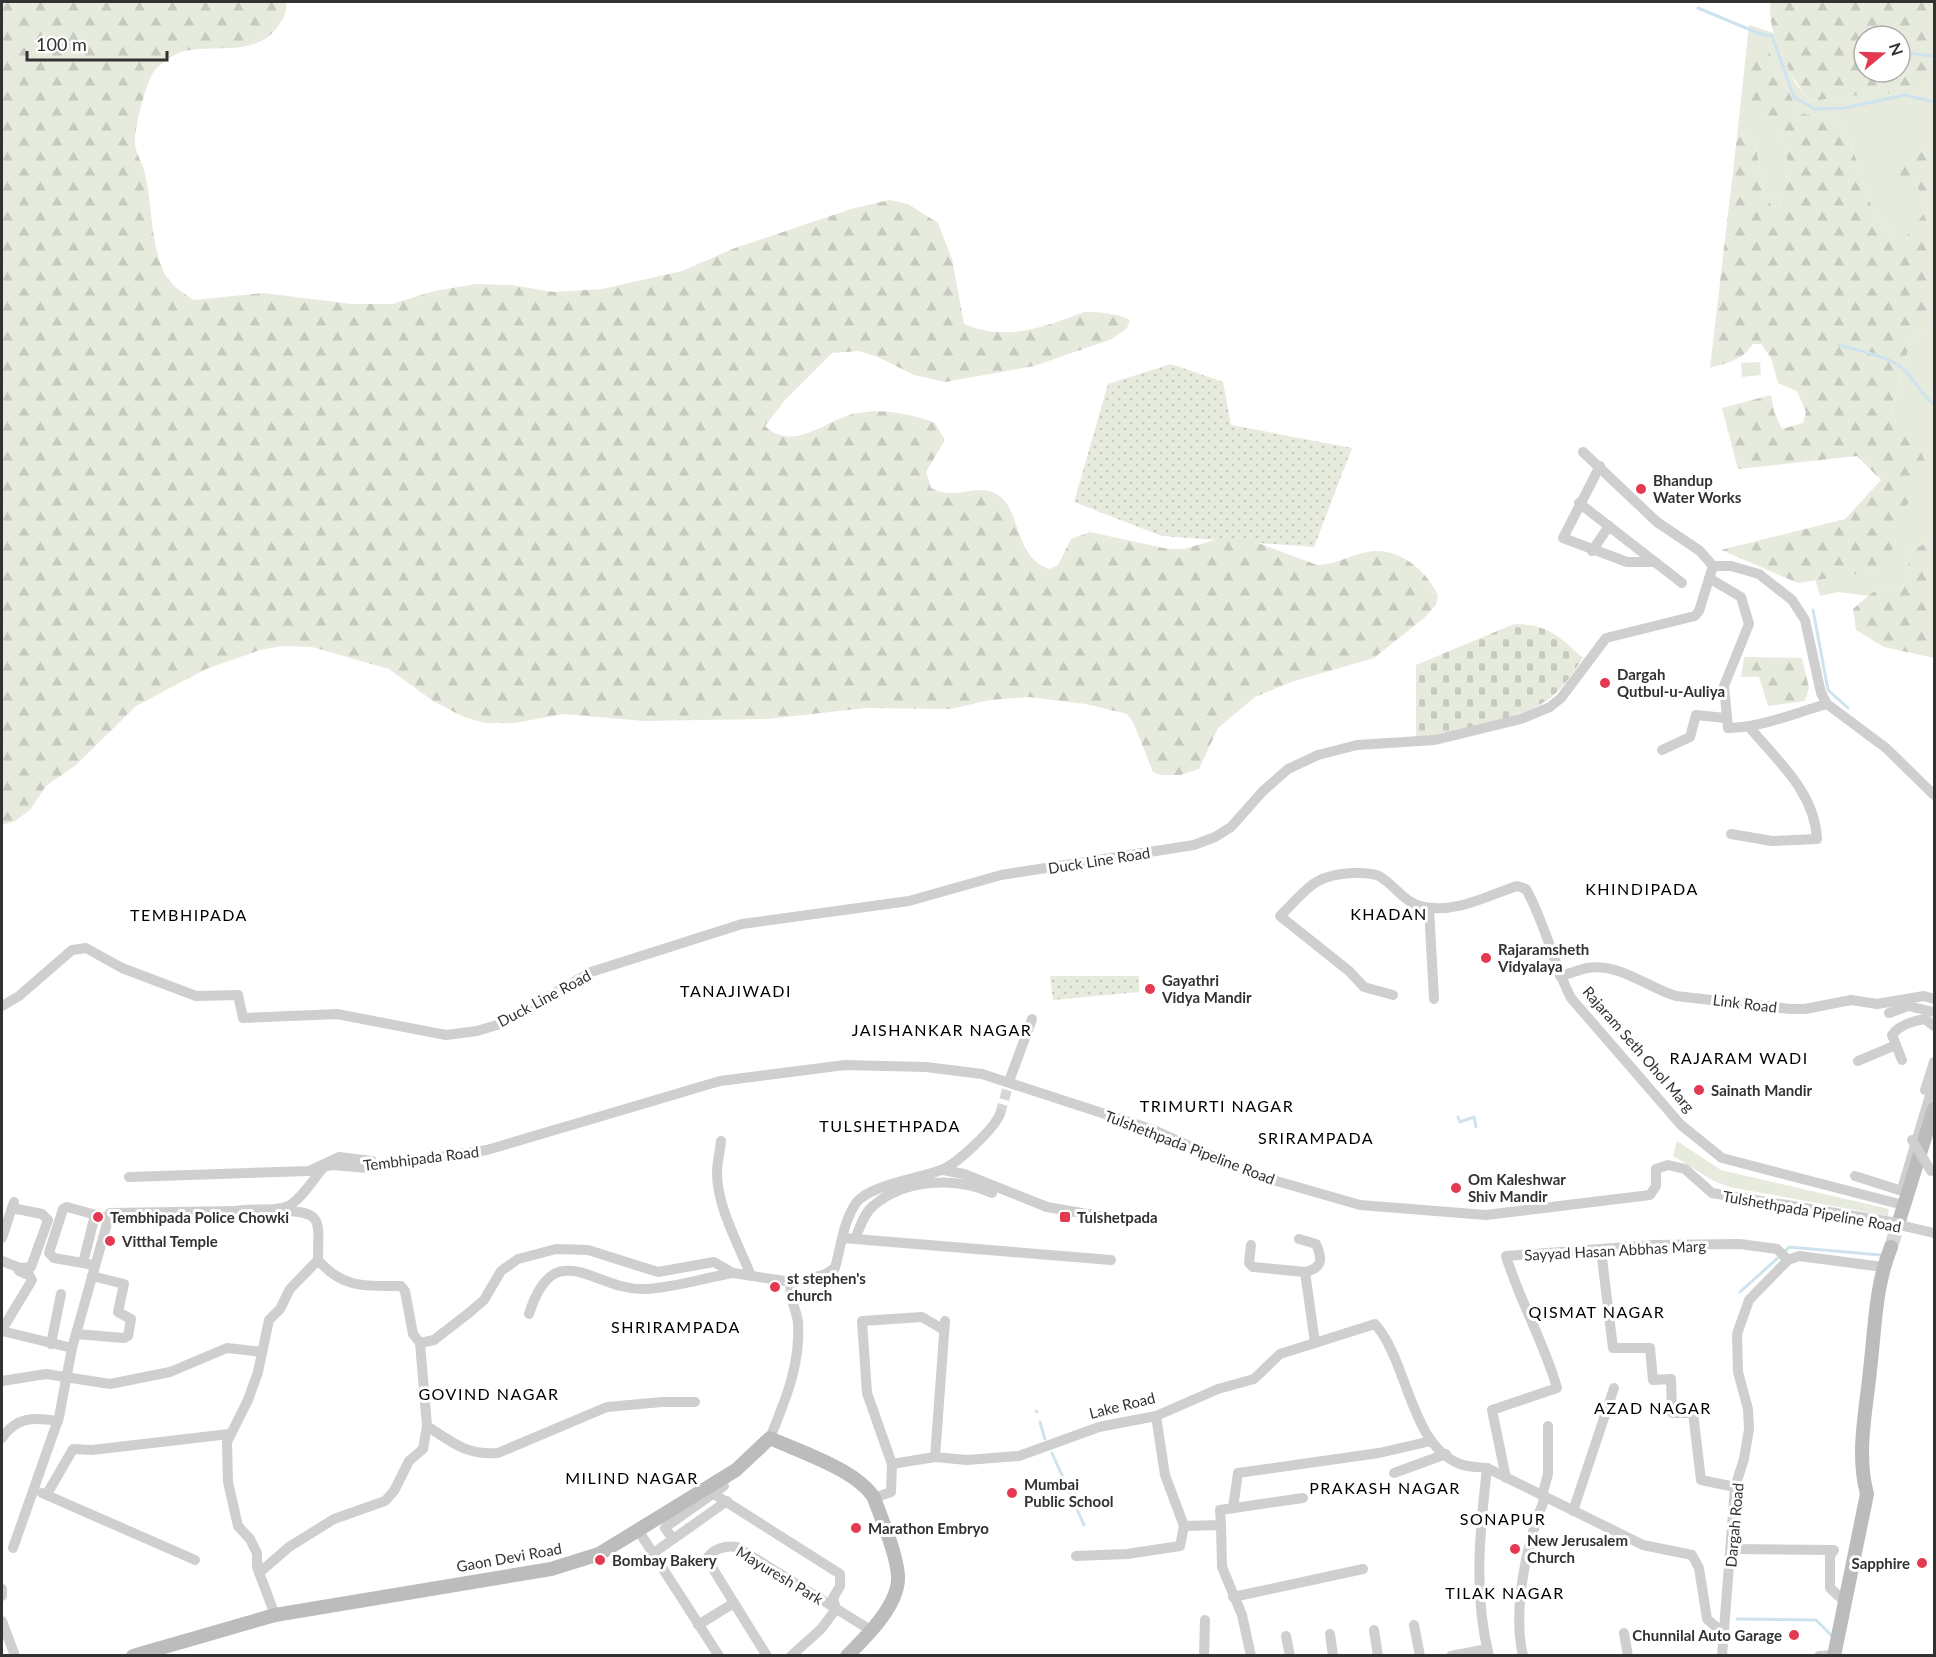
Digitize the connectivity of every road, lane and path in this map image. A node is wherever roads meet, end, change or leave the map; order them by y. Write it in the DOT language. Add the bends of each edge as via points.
graph roads {
  1 [pos="1583,452"];
  2 [pos="1600,466"];
  3 [pos="1579,503"];
  4 [pos="1609,526"];
  5 [pos="1592,551"];
  6 [pos="1655,562"];
  7 [pos="1713,566"];
  8 [pos="1709,578"];
  9 [pos="1682,583"];
  10 [pos="1827,704"];
  11 [pos="1725,718"];
  12 [pos="1750,728"];
  13 [pos="1662,750"];
  14 [pos="1935,795"];
  15 [pos="1731,834"];
  16 [pos="1429,908"];
  17 [pos="1560,976"];
  18 [pos="1394,995"];
  19 [pos="1434,999"];
  20 [pos="1935,999"];
  21 [pos="2,1006"];
  22 [pos="1935,1012"];
  23 [pos="1889,1013"];
  24 [pos="1032,1019"];
  25 [pos="1935,1026"];
  26 [pos="1896,1044"];
  27 [pos="1902,1060"];
  28 [pos="1858,1061"];
  29 [pos="1935,1062"];
  30 [pos="845,1065"];
  31 [pos="982,1074"];
  32 [pos="1935,1082"];
  33 [pos="1935,1109"];
  34 [pos="1000,1114"];
  35 [pos="721,1141"];
  36 [pos="382,1165"];
  37 [pos="943,1170"];
  38 [pos="1933,1172"];
  39 [pos="1855,1176"];
  40 [pos="129,1177"];
  41 [pos="1891,1188"];
  42 [pos="992,1193"];
  43 [pos="1887,1202"];
  44 [pos="9,1211"];
  45 [pos="236,1211"];
  46 [pos="95,1215"];
  47 [pos="1099,1216"];
  48 [pos="107,1218"];
  49 [pos="1901,1218"];
  50 [pos="1935,1233"];
  51 [pos="2,1238"];
  52 [pos="849,1238"];
  53 [pos="1299,1239"];
  54 [pos="1251,1245"];
  55 [pos="1891,1247"];
  56 [pos="1601,1250"];
  57 [pos="1783,1255"];
  58 [pos="318,1260"];
  59 [pos="1111,1260"];
  60 [pos="2,1263"];
  61 [pos="1883,1267"];
  62 [pos="90,1268"];
  63 [pos="1305,1272"];
  64 [pos="733,1273"];
  65 [pos="751,1275"];
  66 [pos="791,1282"];
  67 [pos="61,1294"];
  68 [pos="529,1314"];
  69 [pos="2,1332"];
  70 [pos="76,1334"];
  71 [pos="420,1343"];
  72 [pos="1315,1343"];
  73 [pos="51,1344"];
  74 [pos="72,1348"];
  75 [pos="262,1352"];
  76 [pos="67,1377"];
  77 [pos="2,1381"];
  78 [pos="1614,1388"];
  79 [pos="695,1402"];
  80 [pos="1156,1416"];
  81 [pos="58,1421"];
  82 [pos="427,1426"];
  83 [pos="1548,1426"];
  84 [pos="230,1434"];
  85 [pos="2,1438"];
  86 [pos="770,1438"];
  87 [pos="1431,1441"];
  88 [pos="1446,1454"];
  89 [pos="935,1457"];
  90 [pos="892,1464"];
  91 [pos="1487,1468"];
  92 [pos="1394,1473"];
  93 [pos="1506,1478"];
  94 [pos="724,1486"];
  95 [pos="1735,1487"];
  96 [pos="34,1489"];
  97 [pos="710,1491"];
  98 [pos="47,1494"];
  99 [pos="1543,1497"];
  100 [pos="874,1498"];
  101 [pos="1303,1498"];
  102 [pos="727,1501"];
  103 [pos="1233,1508"];
  104 [pos="1573,1511"];
  105 [pos="1221,1525"];
  106 [pos="1184,1526"];
  107 [pos="638,1530"];
  108 [pos="673,1539"];
  109 [pos="13,1548"];
  110 [pos="1732,1549"];
  111 [pos="652,1554"];
  112 [pos="1076,1556"];
  113 [pos="195,1560"];
  114 [pos="1363,1569"];
  115 [pos="259,1573"];
  116 [pos="2,1589"];
  117 [pos="2,1596"];
  118 [pos="1233,1597"];
  119 [pos="1844,1601"];
  120 [pos="734,1603"];
  121 [pos="836,1609"];
  122 [pos="275,1615"];
  123 [pos="1205,1620"];
  124 [pos="2,1621"];
  125 [pos="1414,1624"];
  126 [pos="698,1625"];
  127 [pos="1374,1630"];
  128 [pos="872,1633"];
  129 [pos="1624,1633"];
  130 [pos="1330,1634"];
  131 [pos="1724,1634"];
  132 [pos="1286,1636"];
  133 [pos="161,1651"];
  134 [pos="1488,1652"];
  135 [pos="1834,1655"];
  136 [pos="15,1656"];
  137 [pos="133,1656"];
  138 [pos="719,1656"];
  139 [pos="767,1656"];
  140 [pos="791,1656"];
  141 [pos="845,1656"];
  142 [pos="855,1656"];
  143 [pos="1204,1656"];
  144 [pos="1251,1656"];
  145 [pos="1290,1656"];
  146 [pos="1333,1656"];
  147 [pos="1378,1656"];
  148 [pos="1420,1656"];
  149 [pos="1450,1656"];
  150 [pos="1523,1656"];
  151 [pos="1628,1656"];
  152 [pos="1722,1656"];
  153 [pos="1819,1656"];
  1 -- 2 [label="street"];
  2 -- 3 [label="street"];
  2 -- 7 [label="street" via="1658,522 1700,551"];
  3 -- 4 [label="street"];
  3 -- 5 [label="street" via="1563,538"];
  4 -- 5 [label="street"];
  4 -- 6 [label="street"];
  5 -- 6 [label="street" via="1626,562"];
  6 -- 9 [label="street"];
  7 -- 8 [label="street, Duck Line Road"];
  7 -- 10 [label="street" via="1731,566 1759,574 1792,600 1805,620 1821,693"];
  8 -- 11 [label="street" via="1741,597 1749,624 1724,686"];
  8 -- 21 [label="street, Duck Line Road" via="1695,616 1606,638 1550,707 1521,719 1435,740 1357,745 1318,755 1288,769 1231,827 1194,845 1000,875 909,901 742,924 591,972 500,1024 477,1031 446,1035 337,1014 243,1018 238,995 195,996 122,968 86,948 72,950"];
  10 -- 12 [label="street"];
  10 -- 14 [label="street" via="1886,748"];
  11 -- 12 [label="street" via="1728,728"];
  11 -- 13 [label="street" via="1696,715 1690,737"];
  12 -- 15 [label="street" via="1804,793 1813,810 1817,839 1772,841"];
  16 -- 17 [label="street, Rajaram Seth Ohol Marg" via="1445,910 1517,886 1526,889"];
  16 -- 18 [label="street" via="1406,899 1378,876 1330,874 1318,879 1280,916 1364,987"];
  16 -- 19 [label="street"];
  17 -- 20 [label="street, Link Road" via="1587,968 1607,968 1676,996 1790,1009 1851,1000 1877,1004 1924,996"];
  17 -- 43 [label="street, Rajaram Seth Ohol Marg" via="1588,1020 1681,1125 1722,1158"];
  22 -- 23 [label="street" via="1908,1006"];
  24 -- 31 [label="street" via="1012,1074"];
  25 -- 26 [label="street" via="1925,1019 1912,1022 1894,1031"];
  26 -- 27 [label="street"];
  26 -- 28 [label="street"];
  29 -- 38 [label="street, bridge" via="1912,1140"];
  30 -- 31 [label="street, Tulshethpada Pipeline Road" via="926,1067"];
  30 -- 36 [label="street, Tembhipada Road" via="720,1081 487,1150"];
  31 -- 49 [label="street, Tulshethpada Pipeline Road" via="1154,1130 1252,1174 1360,1205 1486,1215 1650,1194 1656,1185 1656,1169 1668,1165 1685,1168 1712,1194"];
  32 -- 41 [label="street" via="1903,1187"];
  33 -- 49 [label="street"];
  34 -- 37 [label="street" via="983,1136"];
  35 -- 65 [label="street" via="717,1173 721,1193 731,1231"];
  36 -- 40 [label="street" via="339,1157 309,1171"];
  36 -- 45 [label="street, Tembhipada Road" via="324,1167 294,1201 281,1208"];
  37 -- 47 [label="street" via="964,1174 1047,1207"];
  37 -- 52 [label="street" via="902,1179 857,1201 845,1224"];
  39 -- 41 [label="street"];
  41 -- 43 [label="street"];
  42 -- 52 [label="street" via="961,1184 917,1184 872,1207"];
  43 -- 49 [label="street, Rajaram Seth Ohol Marg"];
  44 -- 51 [label="street"];
  44 -- 60 [label="street" via="42,1214 48,1220 31,1267"];
  45 -- 48 [label="street, Tembhipada Road" via="120,1211 110,1212"];
  45 -- 58 [label="street" via="301,1211 313,1215 318,1221"];
  46 -- 48 [label="street"];
  46 -- 62 [label="street"];
  46 -- 62 [label="street" via="63,1209 49,1253"];
  48 -- 62 [label="street"];
  49 -- 50 [label="street, Tulshethpada Pipeline Road"];
  52 -- 59 [label="street"];
  52 -- 66 [label="street" via="835,1268 824,1275"];
  53 -- 63 [label="street" via="1316,1244 1321,1258 1320,1265"];
  54 -- 63 [label="street" via="1252,1267"];
  55 -- 61 [label="street"];
  56 -- 57 [label="street, Sayyad Hasan Abbhas Marg" via="1740,1244"];
  56 -- 93 [label="street, Sayyad Hasan Abbhas Marg" via="1506,1256 1557,1388 1492,1410"];
  56 -- 95 [label="street" via="1613,1348 1650,1348 1653,1380 1671,1379 1672,1413 1693,1413 1701,1480"];
  57 -- 61 [label="street"];
  57 -- 95 [label="street, Dargah Road" via="1749,1300 1737,1334 1738,1372 1749,1429"];
  58 -- 71 [label="street" via="355,1286 401,1286 413,1334"];
  58 -- 75 [label="street" via="290,1288 280,1309 269,1320"];
  60 -- 69 [label="street" via="32,1277"];
  61 -- 119 [label="street" via="1861,1450 1867,1494"];
  62 -- 70 [label="street"];
  62 -- 70 [label="street" via="124,1284 117,1312 131,1319 128,1336"];
  63 -- 72 [label="street"];
  64 -- 65 [label="street"];
  64 -- 68 [label="street" via="644,1289 575,1269 556,1273 537,1289"];
  64 -- 71 [label="street" via="714,1262 649,1271 588,1250 556,1250 518,1259 501,1271 484,1300 471,1312 434,1340"];
  65 -- 66 [label="street"];
  66 -- 86 [label="street, Gaon Devi Road" via="789,1290 798,1322 794,1378"];
  67 -- 73 [label="street"];
  69 -- 73 [label="street"];
  70 -- 74 [label="street"];
  71 -- 82 [label="street"];
  72 -- 80 [label="street, Lake Road" via="1280,1354 1254,1379 1218,1389"];
  72 -- 87 [label="street, Lake Road" via="1376,1324 1389,1343"];
  73 -- 74 [label="street"];
  74 -- 76 [label="street"];
  75 -- 76 [label="street" via="227,1348 170,1372 111,1384"];
  75 -- 84 [label="street" via="248,1400"];
  76 -- 77 [label="street" via="46,1374"];
  76 -- 81 [label="street"];
  78 -- 104 [label="street"];
  79 -- 82 [label="street" via="607,1407 498,1453 465,1451"];
  80 -- 89 [label="street, Lake Road" via="1099,1427 1019,1456 967,1460"];
  80 -- 106 [label="street" via="1165,1475"];
  81 -- 85 [label="street" via="40,1418 11,1425"];
  81 -- 96 [label="street"];
  82 -- 115 [label="street" via="423,1449 409,1461 385,1502 334,1519 289,1547"];
  83 -- 99 [label="street" via="1548,1474"];
  84 -- 98 [label="street" via="73,1449"];
  84 -- 115 [label="street" via="228,1482 238,1526 250,1539"];
  86 -- 97 [label="street, Gaon Devi Road"];
  86 -- 100 [label="street" via="841,1471 869,1490"];
  87 -- 88 [label="street, Lake Road"];
  87 -- 103 [label="street" via="1379,1453 1238,1473"];
  88 -- 91 [label="street, Lake Road" via="1459,1464"];
  88 -- 92 [label="street"];
  89 -- 90 [label="street, Lake Road"];
  89 -- 90 [label="street" via="945,1325 922,1317 862,1321 867,1394"];
  90 -- 100 [label="street" via="891,1492"];
  91 -- 93 [label="street, Lake Road"];
  91 -- 134 [label="street" via="1478,1581"];
  93 -- 99 [label="street, Lake Road"];
  94 -- 97 [label="street"];
  95 -- 110 [label="street, Dargah Road"];
  96 -- 98 [label="street"];
  96 -- 109 [label="street"];
  97 -- 102 [label="street"];
  97 -- 107 [label="street, Gaon Devi Road"];
  97 -- 108 [label="street" via="665,1528"];
  98 -- 113 [label="street"];
  99 -- 104 [label="street, Lake Road"];
  99 -- 150 [label="street" via="1530,1538 1521,1603"];
  100 -- 128 [label="street" via="898,1575 891,1618"];
  101 -- 103 [label="street"];
  102 -- 108 [label="street"];
  102 -- 121 [label="street" via="838,1570 841,1578 833,1598"];
  103 -- 105 [label="street" via="1220,1510"];
  104 -- 131 [label="street, Lake Road" via="1643,1545 1692,1555 1699,1569 1707,1619"];
  105 -- 106 [label="street"];
  105 -- 118 [label="street" via="1222,1567"];
  106 -- 112 [label="street" via="1180,1546"];
  107 -- 111 [label="street"];
  107 -- 122 [label="street, Gaon Devi Road" via="599,1554 551,1569"];
  108 -- 111 [label="street"];
  110 -- 119 [label="street" via="1834,1550 1830,1556 1830,1588"];
  110 -- 131 [label="street, Dargah Road"];
  111 -- 126 [label="street"];
  114 -- 118 [label="street"];
  115 -- 122 [label="street"];
  116 -- 117 [label="street"];
  118 -- 144 [label="street" via="1242,1615"];
  119 -- 135 [label="street"];
  120 -- 121 [label="street, Mayuresh Park" via="707,1559 725,1546 737,1547"];
  120 -- 126 [label="street"];
  120 -- 139 [label="street"];
  121 -- 128 [label="street"];
  121 -- 140 [label="street"];
  122 -- 133 [label="street, Gaon Devi Road"];
  123 -- 143 [label="street"];
  124 -- 136 [label="street"];
  125 -- 148 [label="street"];
  126 -- 138 [label="street"];
  127 -- 147 [label="street"];
  128 -- 141 [label="street"];
  128 -- 142 [label="street"];
  129 -- 151 [label="street"];
  130 -- 146 [label="street"];
  131 -- 152 [label="street, Dargah Road"];
  132 -- 145 [label="street"];
  133 -- 137 [label="street, Gaon Devi Road"];
  134 -- 149 [label="street"];
  135 -- 153 [label="street"];
}
